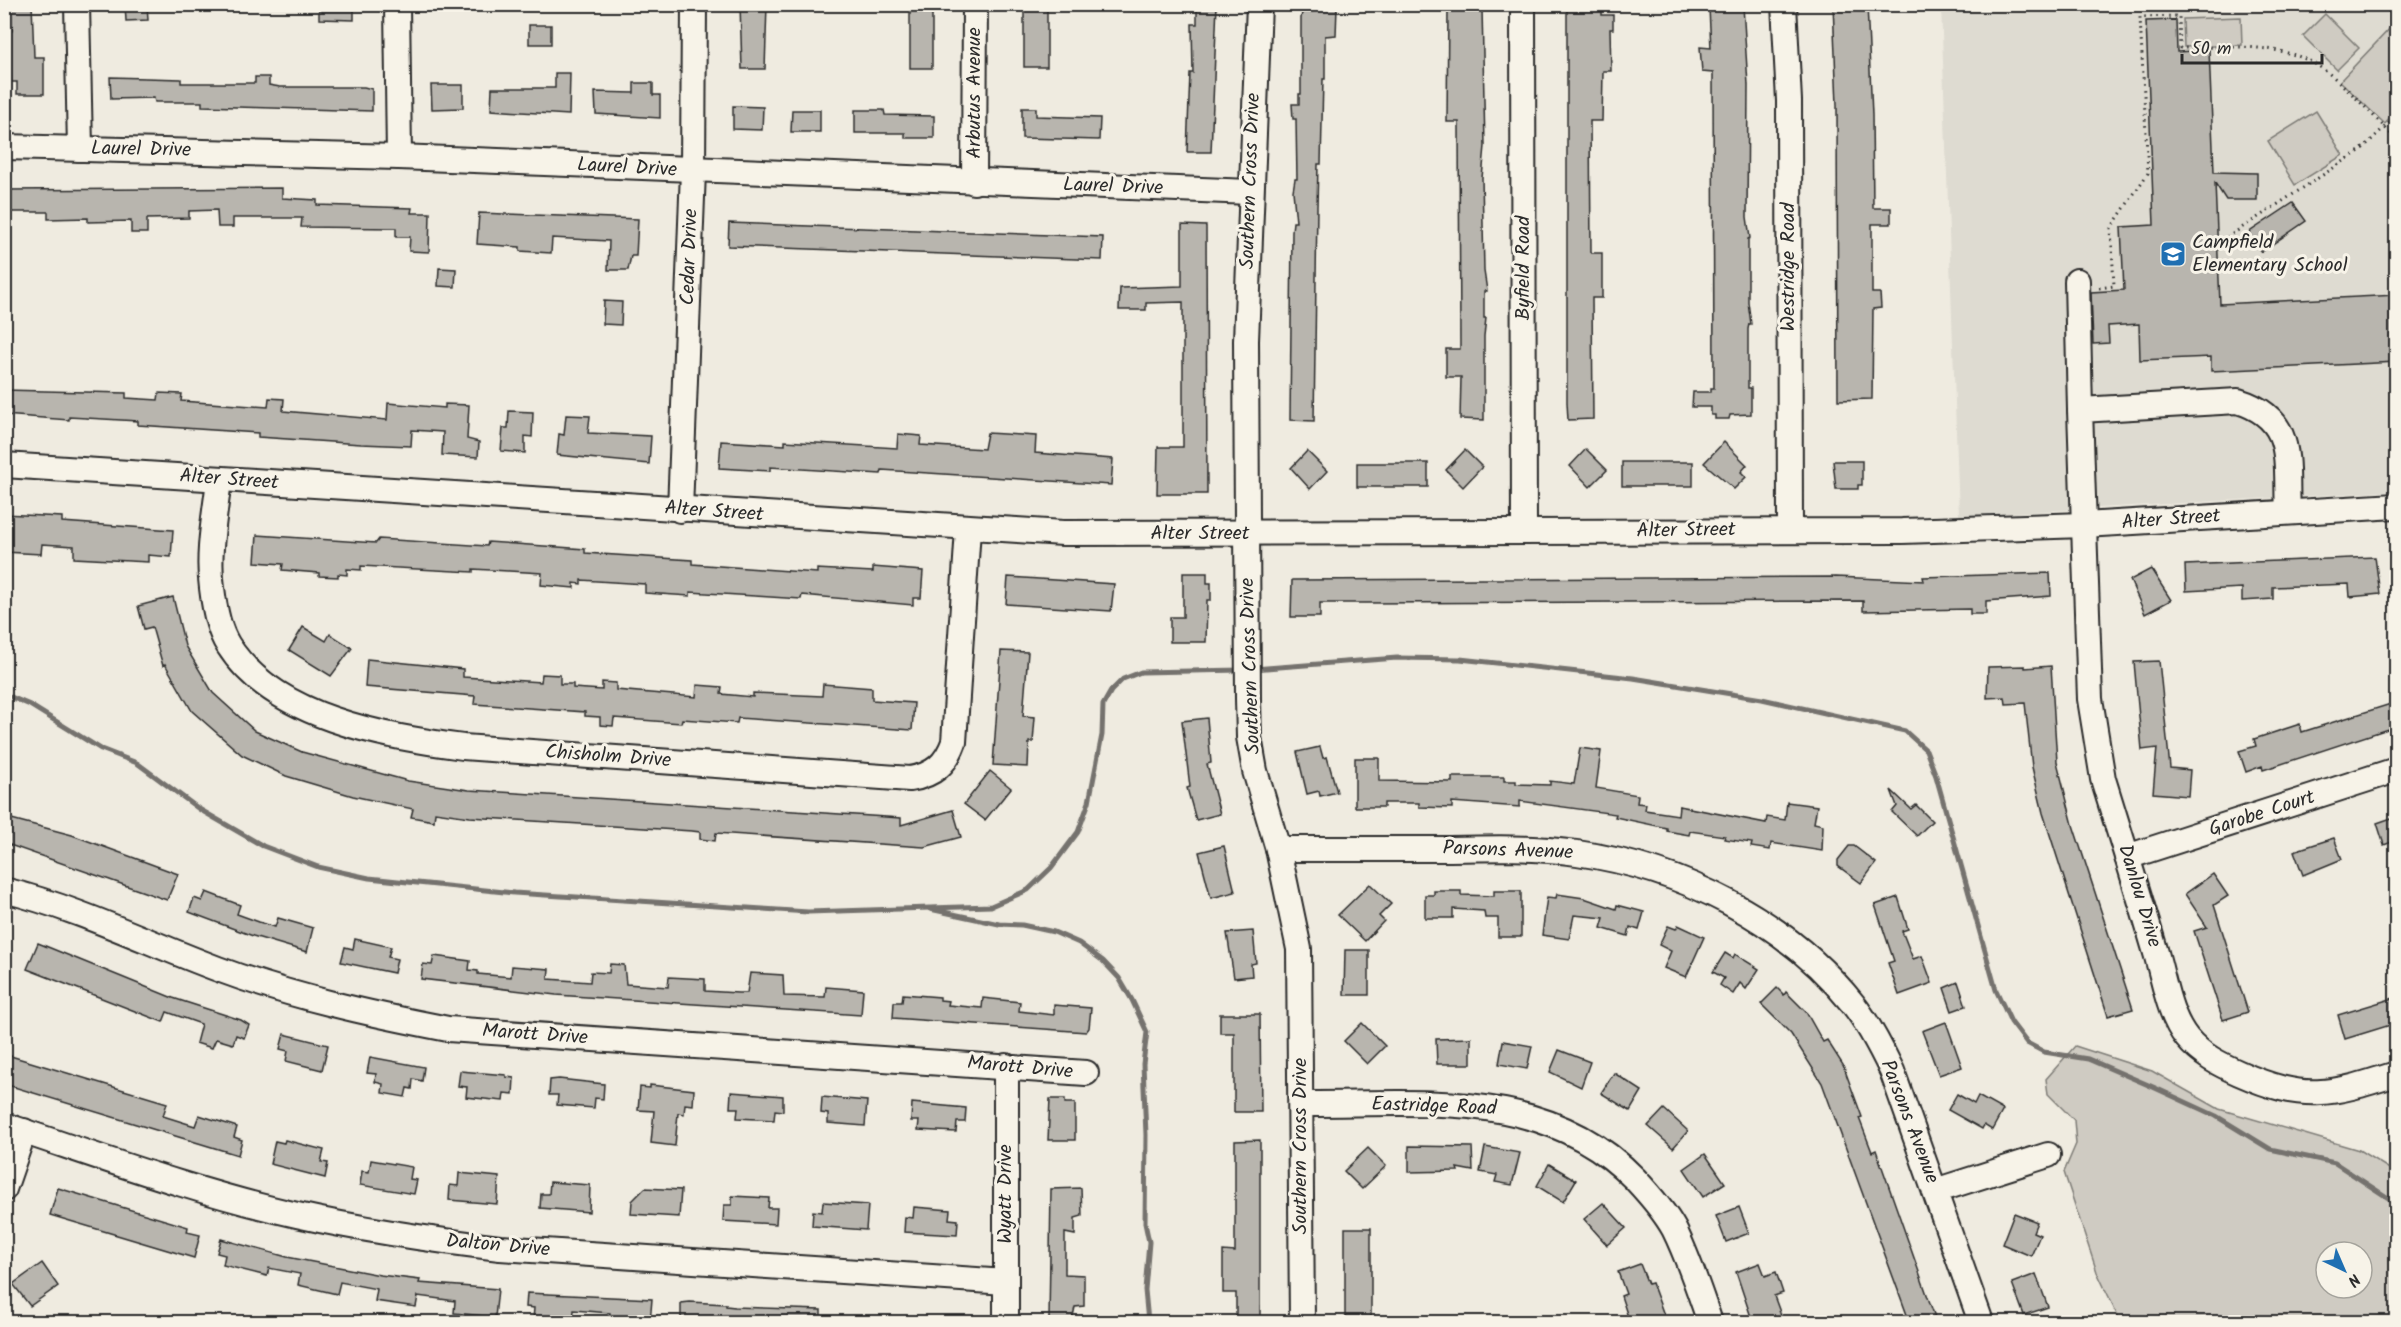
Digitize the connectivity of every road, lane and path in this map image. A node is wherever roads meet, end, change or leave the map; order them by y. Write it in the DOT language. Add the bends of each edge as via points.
graph roads {
  1 [pos="77,4"];
  2 [pos="397,4"];
  3 [pos="694,4"];
  4 [pos="975,4"];
  5 [pos="1259,4"];
  6 [pos="1523,4"];
  7 [pos="1784,4"];
  8 [pos="2397,116"];
  9 [pos="2385,128"];
  10 [pos="2397,139"];
  11 [pos="4,147"];
  12 [pos="80,149"];
  13 [pos="399,157"];
  14 [pos="693,171"];
  15 [pos="974,182"];
  16 [pos="1250,192"];
  17 [pos="2217,244"];
  18 [pos="2077,286"];
  19 [pos="2080,410"];
  20 [pos="4,465"];
  21 [pos="219,480"];
  22 [pos="2397,506"];
  23 [pos="681,510"];
  24 [pos="2288,512"];
  25 [pos="2084,525"];
  26 [pos="968,529"];
  27 [pos="1790,530"];
  28 [pos="1524,532"];
  29 [pos="1248,534"];
  30 [pos="2397,770"];
  31 [pos="1278,849"];
  32 [pos="2127,857"];
  33 [pos="4,890"];
  34 [pos="1006,1066"];
  35 [pos="1086,1073"];
  36 [pos="2397,1074"];
  37 [pos="1301,1104"];
  38 [pos="14,1128"];
  39 [pos="2048,1155"];
  40 [pos="4,1189"];
  41 [pos="1935,1191"];
  42 [pos="1006,1282"];
  43 [pos="1006,1323"];
  44 [pos="1302,1323"];
  45 [pos="1710,1323"];
  46 [pos="1981,1323"];
  1 -- 12 [label="street"];
  2 -- 13 [label="street"];
  3 -- 14 [label="street, Cedar Drive"];
  4 -- 15 [label="street, Arbutus Avenue"];
  5 -- 16 [label="street, Southern Cross Drive"];
  6 -- 28 [label="street, Byfield Road"];
  7 -- 27 [label="street, Westridge Road" via="1789,113"];
  8 -- 9 [label="path"];
  9 -- 10 [label="path"];
  9 -- 17 [label="path" via="2361,150"];
  9 -- 18 [label="path" via="2308,61 2262,48 2180,48 2179,16 2140,17 2148,173 2111,228 2115,286"];
  11 -- 12 [label="street, Laurel Drive"];
  12 -- 13 [label="street, Laurel Drive"];
  13 -- 14 [label="street, Laurel Drive"];
  14 -- 15 [label="street, Laurel Drive"];
  14 -- 23 [label="street, Cedar Drive"];
  15 -- 16 [label="street, Laurel Drive"];
  16 -- 29 [label="street, Southern Cross Drive" via="1246,341"];
  18 -- 19 [label="street, Danlou Drive"];
  19 -- 24 [label="street" via="2238,401 2256,407 2279,427 2283,440"];
  19 -- 25 [label="street, Danlou Drive"];
  20 -- 21 [label="street, Alter Street"];
  21 -- 23 [label="street, Alter Street"];
  21 -- 26 [label="street, Chisholm Drive" via="211,555 212,588 227,644 278,696 315,713 416,741 463,747 910,779 926,777 938,769 954,742"];
  22 -- 24 [label="street, Alter Street"];
  23 -- 26 [label="street, Alter Street"];
  24 -- 25 [label="street, Alter Street"];
  25 -- 27 [label="street, Alter Street"];
  25 -- 32 [label="street, Danlou Drive" via="2090,699 2103,779"];
  26 -- 29 [label="street, Alter Street"];
  27 -- 28 [label="street, Alter Street"];
  28 -- 29 [label="street, Alter Street"];
  29 -- 31 [label="street, Southern Cross Drive" via="1249,737"];
  30 -- 32 [label="street, Garobe Court"];
  31 -- 37 [label="street, Southern Cross Drive" via="1299,949"];
  31 -- 41 [label="street, Parsons Avenue" via="1528,848 1625,863 1710,893 1786,939 1822,968 1855,1006 1892,1071"];
  32 -- 36 [label="street, Danlou Drive" via="2176,1019 2201,1052 2218,1064 2295,1093 2345,1090"];
  33 -- 34 [label="street, Marott Drive" via="64,909 220,970 388,1018 448,1029"];
  34 -- 35 [label="street, Marott Drive"];
  34 -- 42 [label="street, Wyatt Drive"];
  37 -- 44 [label="street, Southern Cross Drive"];
  37 -- 45 [label="street, Eastridge Road" via="1473,1105 1511,1110 1588,1141 1623,1167 1673,1228"];
  38 -- 40 [label="street"];
  38 -- 42 [label="street, Dalton Drive" via="231,1198 318,1220 428,1239 500,1248"];
  39 -- 41 [label="street"];
  41 -- 46 [label="street, Parsons Avenue"];
  42 -- 43 [label="street, Wyatt Drive"];
}
